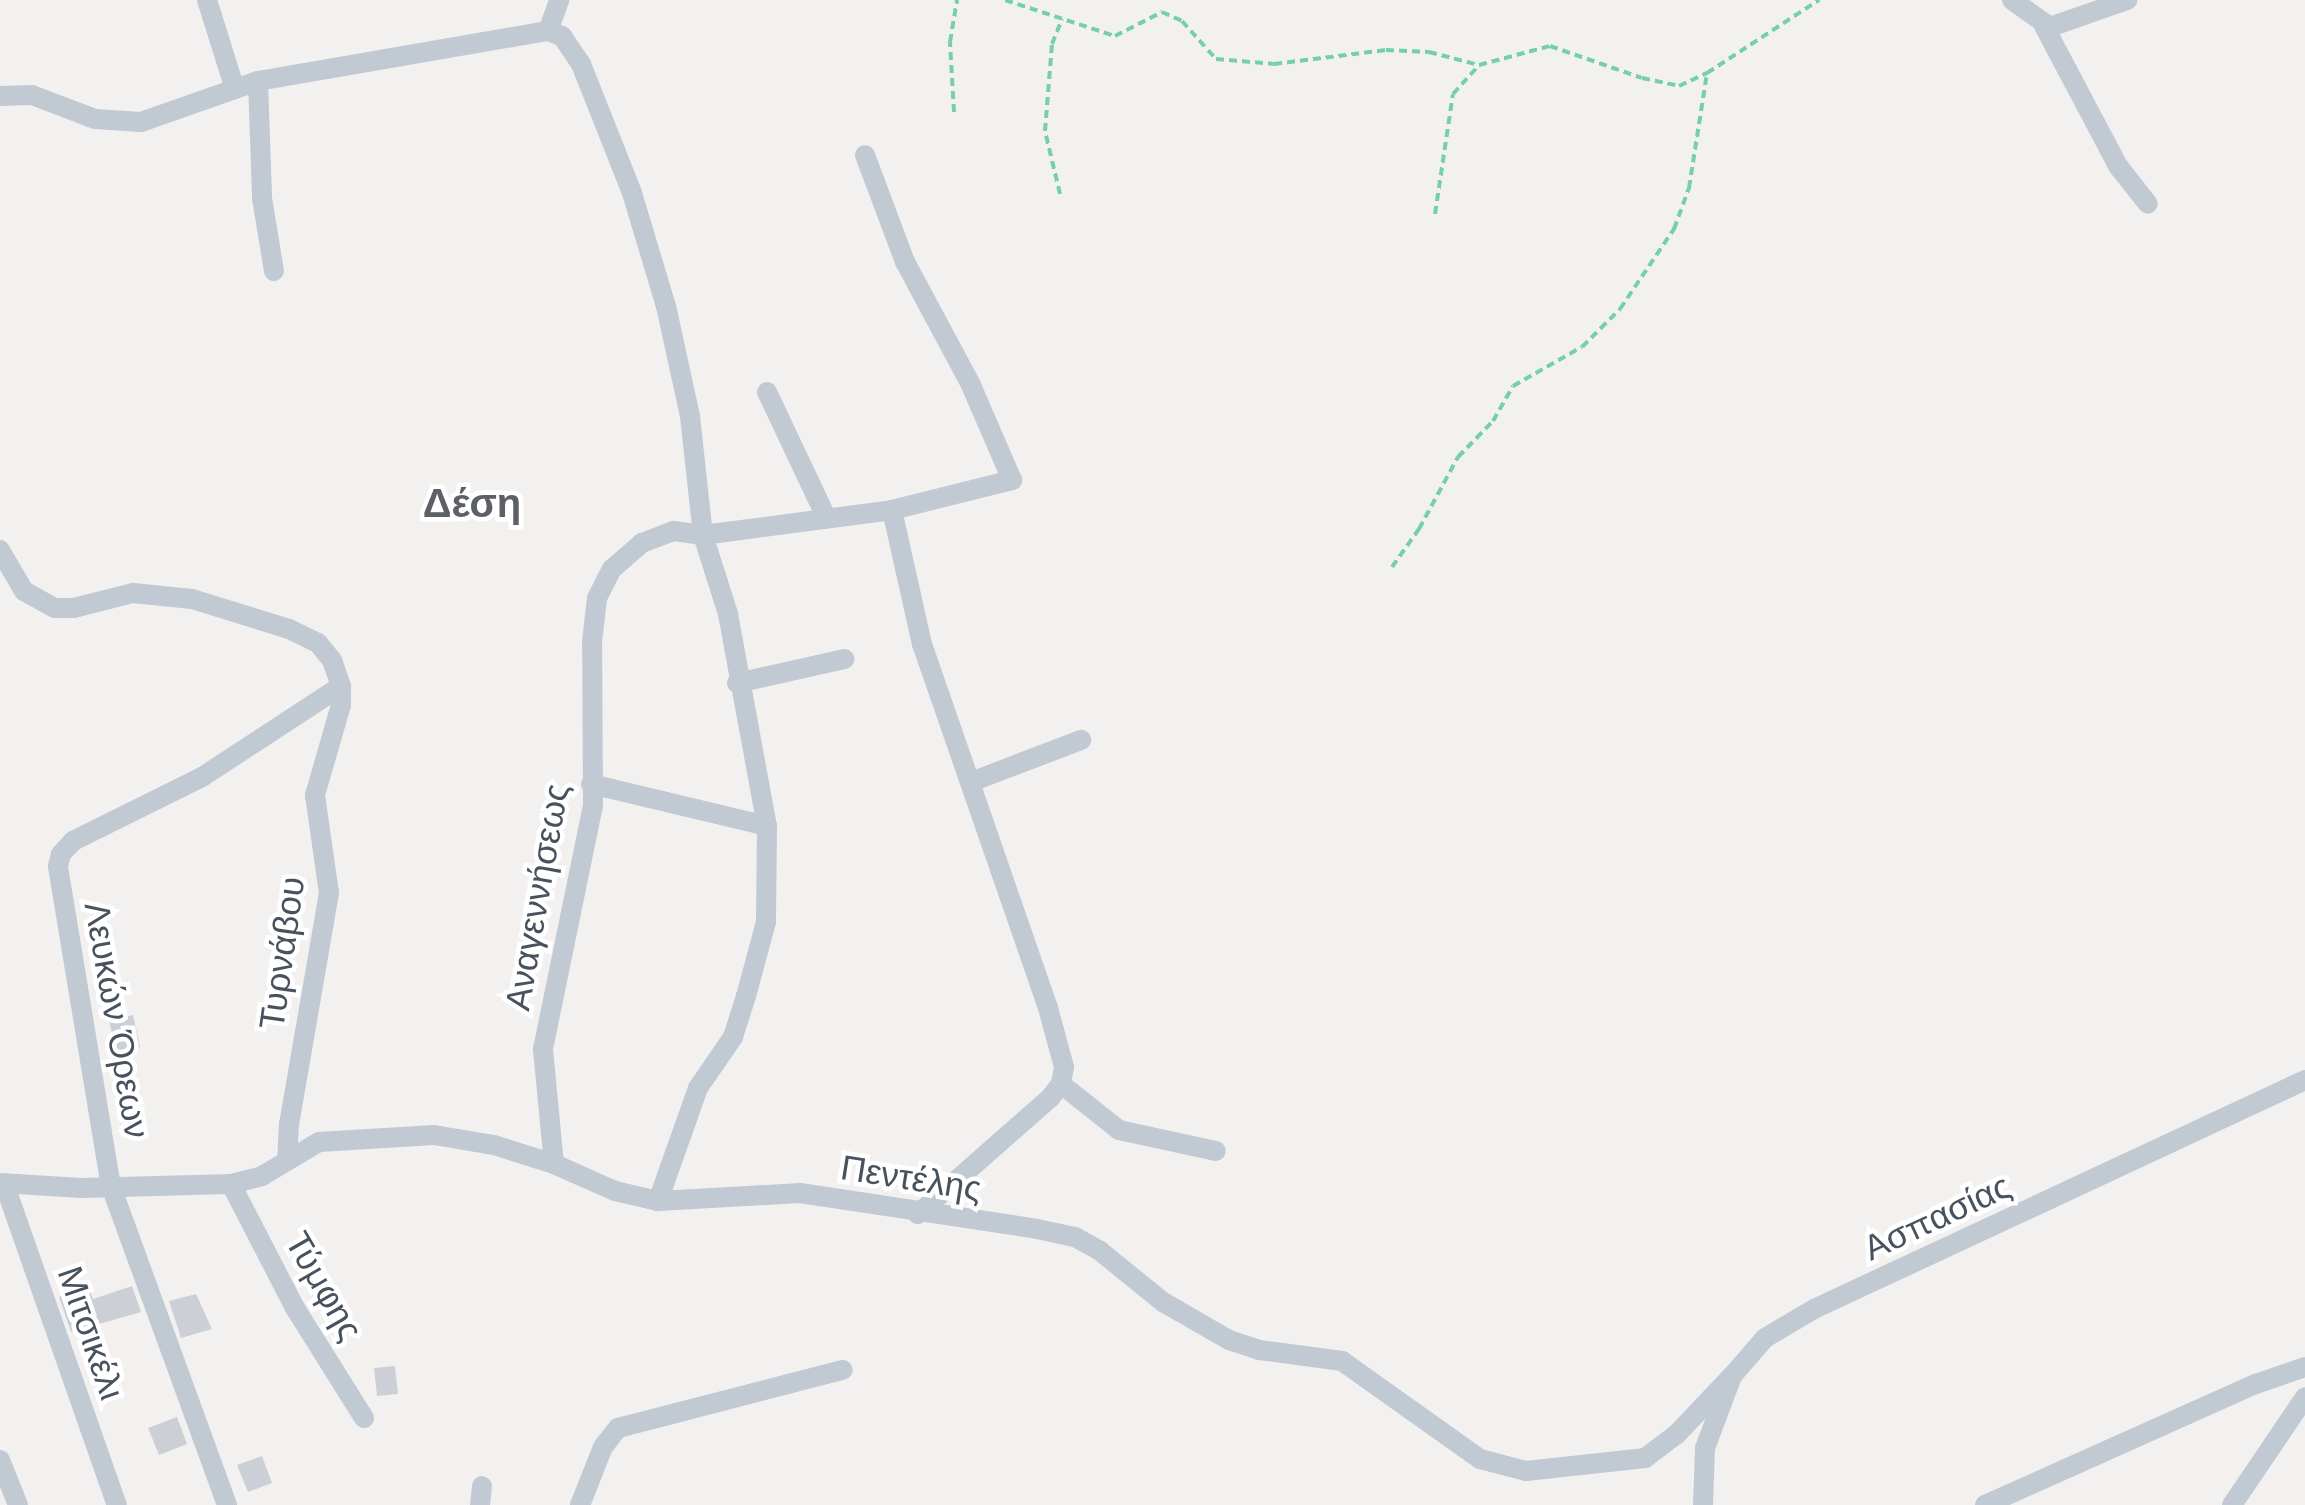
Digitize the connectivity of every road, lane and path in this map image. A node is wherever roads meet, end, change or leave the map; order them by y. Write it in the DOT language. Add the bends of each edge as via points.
graph roads {
  1 [pos="207,0"];
  2 [pos="559,0"];
  3 [pos="957,0"];
  4 [pos="1005,0"];
  5 [pos="1819,0"];
  6 [pos="2012,0"];
  7 [pos="2127,0"];
  8 [pos="1062,18"];
  9 [pos="2044,26"];
  10 [pos="548,31"];
  11 [pos="1479,64"];
  12 [pos="1707,73"];
  13 [pos="258,81"];
  14 [pos="234,86"];
  15 [pos="0,96"];
  16 [pos="954,112"];
  17 [pos="865,155"];
  18 [pos="1060,194"];
  19 [pos="2148,204"];
  20 [pos="1435,214"];
  21 [pos="274,271"];
  22 [pos="767,392"];
  23 [pos="892,510"];
  24 [pos="827,519"];
  25 [pos="703,535"];
  26 [pos="0,550"];
  27 [pos="1392,567"];
  28 [pos="844,659"];
  29 [pos="738,683"];
  30 [pos="341,686"];
  31 [pos="1081,740"];
  32 [pos="971,782"];
  33 [pos="591,784"];
  34 [pos="767,826"];
  35 [pos="2305,1080"];
  36 [pos="1061,1084"];
  37 [pos="1216,1151"];
  38 [pos="287,1159"];
  39 [pos="554,1164"];
  40 [pos="2,1183"];
  41 [pos="231,1184"];
  42 [pos="111,1187"];
  43 [pos="658,1201"];
  44 [pos="918,1214"];
  45 [pos="2305,1366"];
  46 [pos="843,1370"];
  47 [pos="1732,1376"];
  48 [pos="2305,1397"];
  49 [pos="364,1418"];
  50 [pos="0,1460"];
  51 [pos="18,1505"];
  52 [pos="117,1505"];
  53 [pos="227,1505"];
  54 [pos="580,1505"];
  55 [pos="1703,1505"];
  56 [pos="1985,1505"];
  57 [pos="2232,1505"];
  1 -- 14 [label="street"];
  2 -- 10 [label="street"];
  3 -- 16 [label="path" via="950,42"];
  4 -- 8 [label="path"];
  5 -- 12 [label="path"];
  6 -- 9 [label="street"];
  7 -- 9 [label="street" via="2068,24"];
  8 -- 11 [label="path" via="1115,36 1162,12 1182,21 1216,59 1274,64 1386,50"];
  8 -- 18 [label="path" via="1052,44 1045,131"];
  9 -- 19 [label="street" via="2118,166"];
  10 -- 13 [label="street"];
  10 -- 25 [label="street" via="562,36 581,64 632,194 690,416"];
  11 -- 12 [label="path" via="1550,46 1679,86"];
  11 -- 20 [label="path" via="1453,94"];
  12 -- 27 [label="path" via="1688,188 1674,230 1620,310 1582,347 1514,386 1493,421 1458,456"];
  13 -- 14 [label="street"];
  13 -- 21 [label="street" via="262,198"];
  14 -- 15 [label="street" via="169,114 130,122 95,118 32,95"];
  17 -- 23 [label="street, Αναγεννήσεως" via="905,262 970,383 1012,480"];
  22 -- 24 [label="street"];
  23 -- 24 [label="street, Αναγεννήσεως"];
  23 -- 32 [label="street" via="922,644"];
  24 -- 25 [label="street, Αναγεννήσεως"];
  25 -- 29 [label="street" via="728,614"];
  25 -- 33 [label="street, Αναγεννήσεως" via="674,530 642,543 612,569 597,598"];
  26 -- 30 [label="street" via="24,591 55,608 145,592 289,629 326,650"];
  28 -- 29 [label="street"];
  29 -- 34 [label="street"];
  30 -- 38 [label="street, Τυρνάβου" via="315,795 329,893"];
  30 -- 42 [label="street, Λευκών Όρεων" via="202,777 61,854"];
  31 -- 32 [label="street"];
  32 -- 36 [label="street" via="1048,1008 1064,1067"];
  33 -- 34 [label="street"];
  33 -- 39 [label="street, Αναγεννήσεως" via="593,806 543,1049"];
  34 -- 43 [label="street" via="766,922 746,996 733,1037 698,1088"];
  35 -- 47 [label="street, Ασπασίας" via="1814,1309 1765,1338"];
  36 -- 37 [label="street" via="1119,1130"];
  36 -- 44 [label="street"];
  38 -- 39 [label="street, Πεντέλης" via="320,1142 434,1135"];
  38 -- 41 [label="street, Πεντέλης" via="262,1176"];
  39 -- 43 [label="street, Πεντέλης"];
  40 -- 42 [label="street, Πεντέλης"];
  40 -- 52 [label="street, Μιτσικέλι"];
  41 -- 42 [label="street, Πεντέλης"];
  41 -- 49 [label="street, Τύμφης" via="295,1308"];
  42 -- 53 [label="street, Λευκών Όρεων"];
  43 -- 44 [label="street, Πεντέλης" via="800,1193"];
  44 -- 47 [label="street, Πεντέλης" via="1075,1237 1163,1302 1229,1340 1342,1361 1465,1449 1507,1468 1574,1469 1645,1458"];
  45 -- 56 [label="street"];
  46 -- 54 [label="street" via="618,1428 603,1447"];
  47 -- 55 [label="street, Ασπασίας" via="1705,1448"];
  48 -- 57 [label="street"];
  50 -- 51 [label="street"];
}
